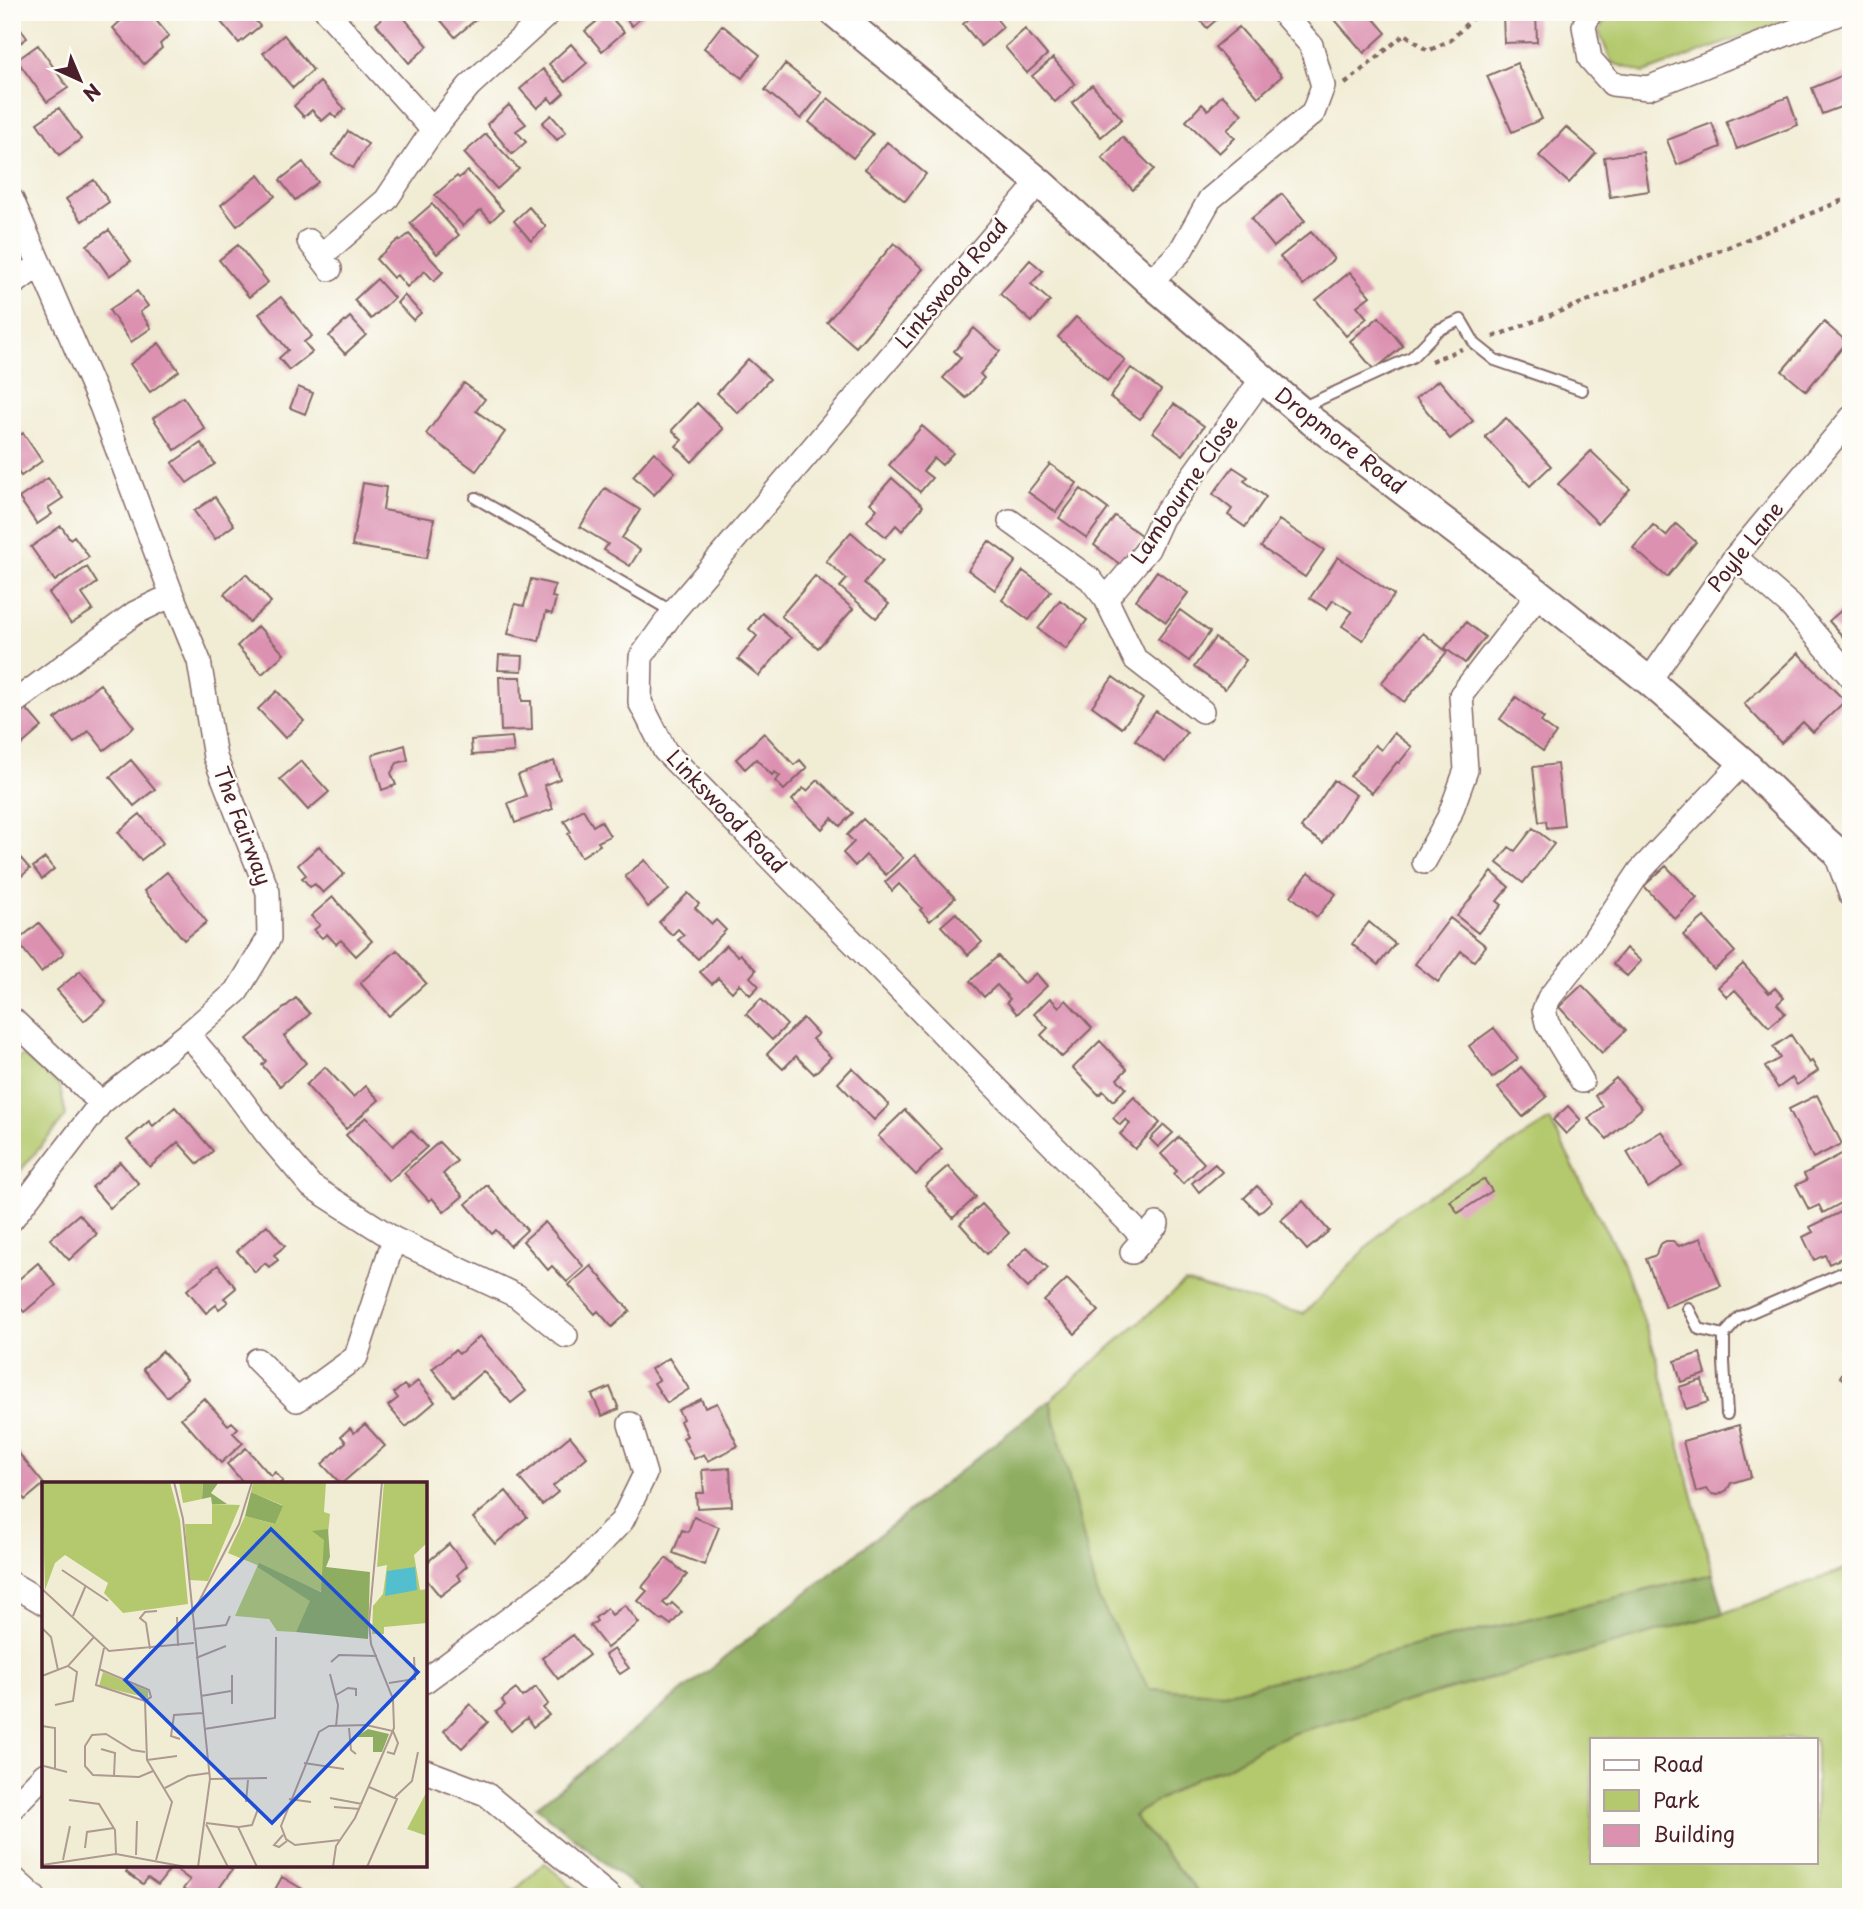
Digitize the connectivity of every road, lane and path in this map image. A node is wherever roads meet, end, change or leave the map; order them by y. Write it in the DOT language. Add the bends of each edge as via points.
graph roads {
  1 [pos="327,12"];
  2 [pos="550,12"];
  3 [pos="1282,12"];
  4 [pos="1478,12"];
  5 [pos="1590,12"];
  6 [pos="1843,12"];
  7 [pos="853,18"];
  8 [pos="1323,86"];
  9 [pos="433,130"];
  10 [pos="1039,182"];
  11 [pos="1851,197"];
  12 [pos="12,200"];
  13 [pos="320,255"];
  14 [pos="40,264"];
  15 [pos="1150,282"];
  16 [pos="12,285"];
  17 [pos="1475,344"];
  18 [pos="1425,364"];
  19 [pos="1262,379"];
  20 [pos="1582,390"];
  21 [pos="1298,410"];
  22 [pos="1851,418"];
  23 [pos="476,498"];
  24 [pos="1010,521"];
  25 [pos="1735,557"];
  26 [pos="1539,594"];
  27 [pos="172,595"];
  28 [pos="1106,599"];
  29 [pos="673,612"];
  30 [pos="1851,677"];
  31 [pos="1649,681"];
  32 [pos="12,704"];
  33 [pos="1202,711"];
  34 [pos="1743,762"];
  35 [pos="1842,857"];
  36 [pos="1424,862"];
  37 [pos="1851,895"];
  38 [pos="12,1019"];
  39 [pos="188,1034"];
  40 [pos="1582,1082"];
  41 [pos="101,1104"];
  42 [pos="12,1219"];
  43 [pos="1144,1238"];
  44 [pos="394,1239"];
  45 [pos="1851,1269"];
  46 [pos="1688,1308"];
  47 [pos="1724,1335"];
  48 [pos="566,1336"];
  49 [pos="257,1360"];
  50 [pos="1727,1414"];
  51 [pos="630,1424"];
  52 [pos="12,1584"];
  53 [pos="42,1602"];
  54 [pos="427,1680"];
  55 [pos="427,1772"];
  56 [pos="42,1777"];
  57 [pos="12,1808"];
  58 [pos="12,1877"];
  59 [pos="34,1897"];
  60 [pos="610,1897"];
  1 -- 9 [label="street"];
  2 -- 9 [label="street" via="469,86"];
  3 -- 8 [label="street" via="1311,45"];
  4 -- 8 [label="path" via="1451,40 1428,51 1405,34 1338,90"];
  5 -- 6 [label="street" via="1584,26 1590,59 1612,84 1648,88"];
  7 -- 10 [label="street, Dropmore Road"];
  8 -- 15 [label="street" via="1313,113 1210,198 1180,252"];
  9 -- 13 [label="street" via="386,200"];
  10 -- 15 [label="street, Dropmore Road"];
  10 -- 29 [label="street, Linkswood Road"];
  11 -- 17 [label="path"];
  12 -- 14 [label="street, The Fairway"];
  14 -- 16 [label="street"];
  14 -- 27 [label="street, The Fairway" via="101,406"];
  15 -- 19 [label="street, Dropmore Road"];
  17 -- 18 [label="path"];
  17 -- 20 [label="lane" via="1495,360"];
  17 -- 21 [label="lane" via="1461,320 1438,330 1412,357"];
  19 -- 21 [label="street, Dropmore Road"];
  19 -- 28 [label="street, Lambourne Close" via="1161,518 1148,549"];
  21 -- 26 [label="street, Dropmore Road"];
  22 -- 25 [label="street, Poyle Lane"];
  23 -- 29 [label="lane"];
  24 -- 28 [label="street" via="1090,579"];
  25 -- 30 [label="street" via="1790,605"];
  25 -- 31 [label="street, Poyle Lane"];
  26 -- 31 [label="street, Dropmore Road"];
  26 -- 36 [label="street" via="1461,695 1466,770 1449,817"];
  27 -- 32 [label="street" via="135,613"];
  27 -- 39 [label="street, The Fairway" via="200,661 215,757 268,892 269,938 237,991"];
  28 -- 33 [label="street" via="1135,659"];
  29 -- 43 [label="street, Linkswood Road" via="641,657 640,702 665,751"];
  31 -- 34 [label="street, Dropmore Road"];
  34 -- 35 [label="street, Dropmore Road"];
  34 -- 40 [label="street" via="1640,871 1549,998 1544,1010 1547,1023"];
  35 -- 37 [label="street"];
  38 -- 41 [label="street"];
  39 -- 41 [label="street, The Fairway"];
  39 -- 44 [label="street" via="311,1186"];
  41 -- 42 [label="street, The Fairway"];
  44 -- 48 [label="street" via="517,1296"];
  44 -- 49 [label="street" via="356,1357 297,1400"];
  45 -- 47 [label="lane" via="1740,1317"];
  46 -- 47 [label="lane" via="1699,1329"];
  47 -- 50 [label="lane"];
  51 -- 54 [label="street" via="645,1474 622,1521 574,1571"];
  52 -- 53 [label="street"];
  55 -- 60 [label="street" via="486,1794"];
  56 -- 57 [label="street"];
  58 -- 59 [label="street"];
}
